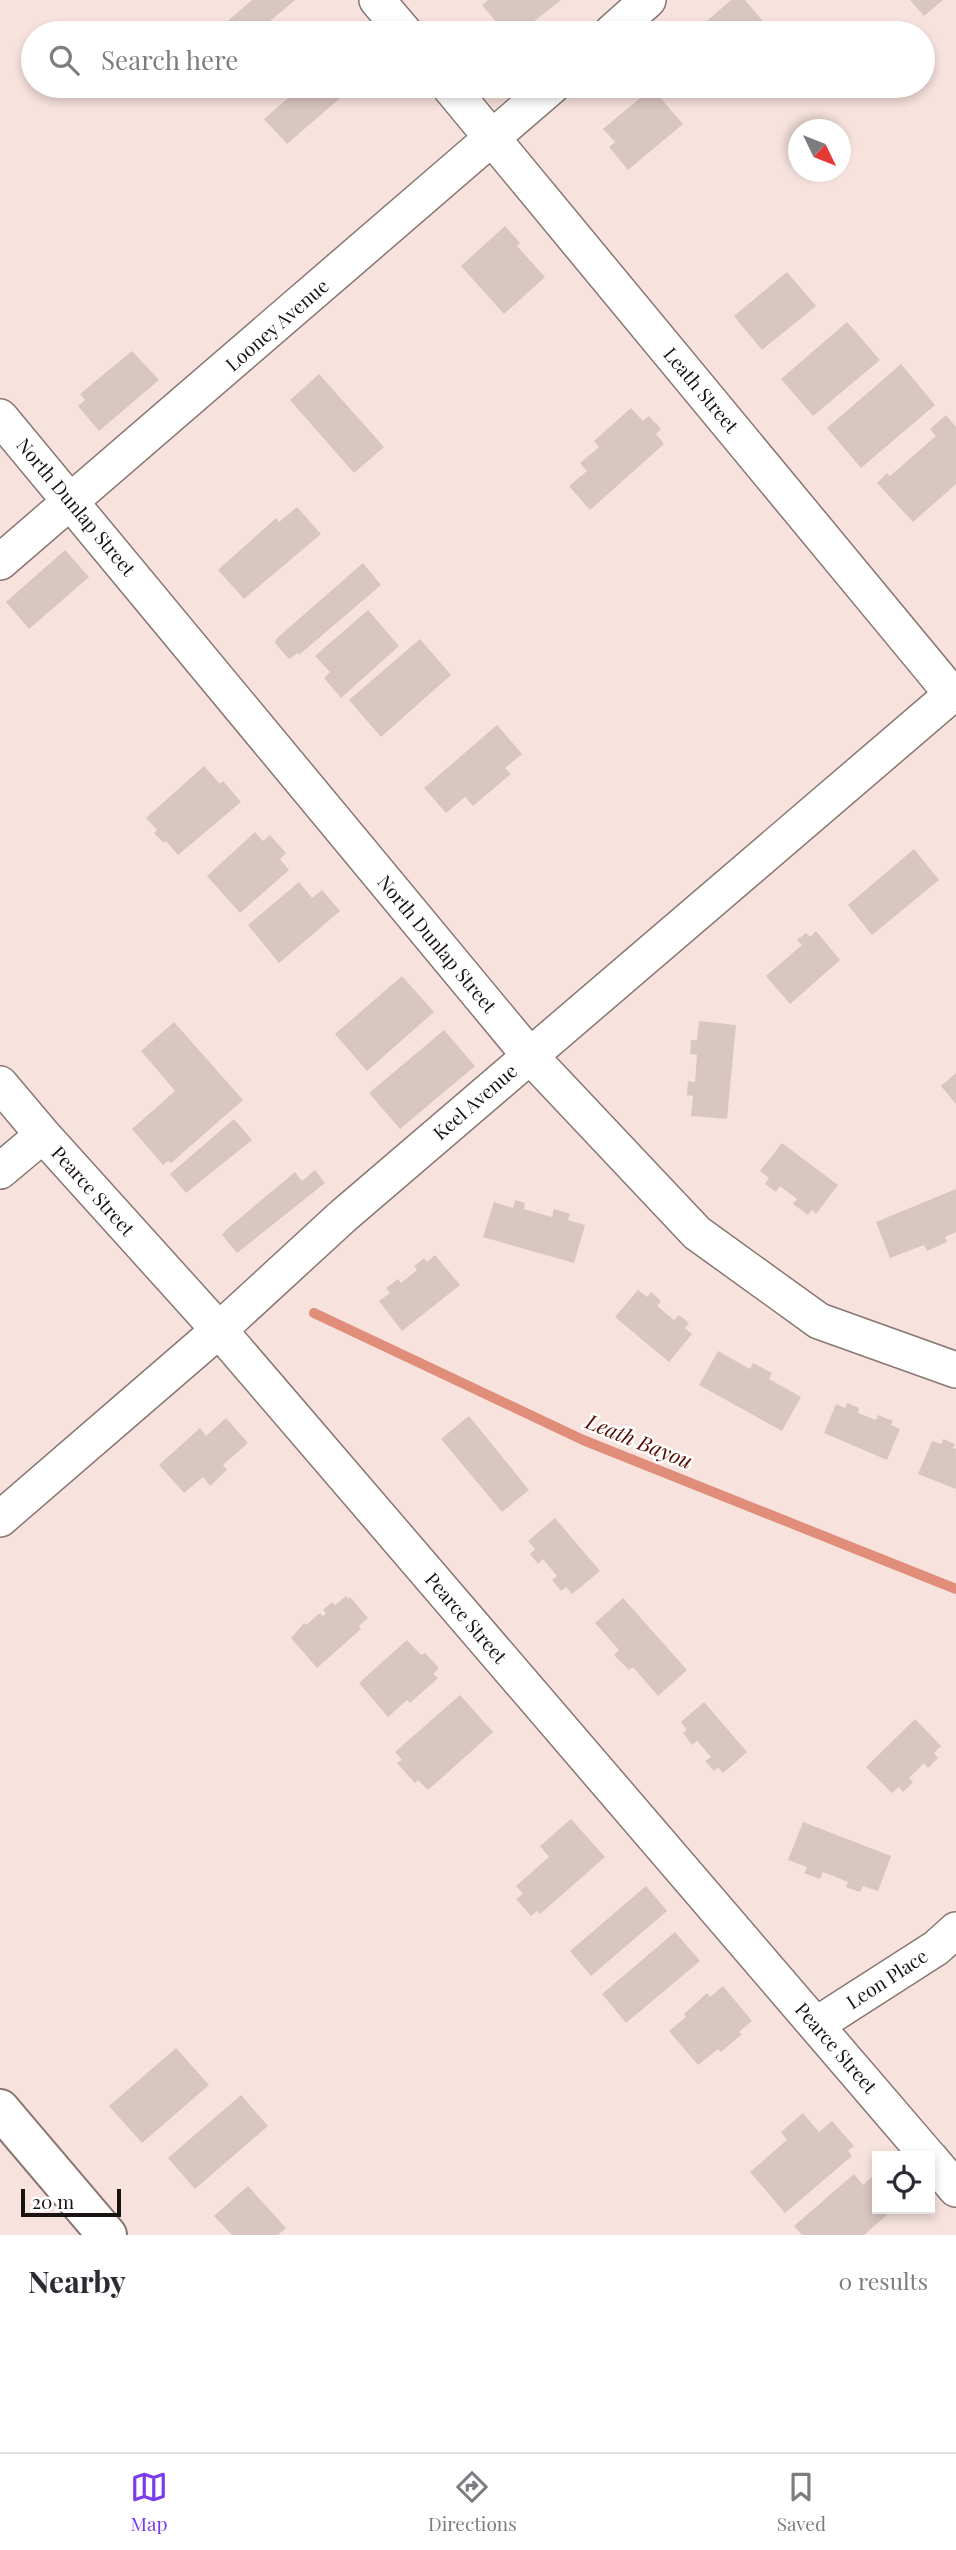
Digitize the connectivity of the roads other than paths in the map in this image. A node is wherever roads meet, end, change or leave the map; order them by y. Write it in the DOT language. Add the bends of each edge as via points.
graph roads {
  1 [pos="377,0"];
  2 [pos="648,0"];
  3 [pos="395,21"];
  4 [pos="624,21"];
  5 [pos="459,98"];
  6 [pos="538,98"];
  7 [pos="493,138"];
  8 [pos="0,417"];
  9 [pos="72,502"];
  10 [pos="0,562"];
  11 [pos="954,693"];
  12 [pos="530,1056"];
  13 [pos="0,1084"];
  14 [pos="43,1135"];
  15 [pos="0,1171"];
  16 [pos="219,1330"];
  17 [pos="956,1370"];
  18 [pos="0,1519"];
  19 [pos="956,1930"];
  20 [pos="816,2025"];
  21 [pos="4,2120"];
  22 [pos="924,2151"];
  23 [pos="935,2164"];
  24 [pos="956,2189"];
  25 [pos="107,2235"];
  1 -- 3 [label="street"];
  2 -- 4 [label="street"];
  5 -- 7 [label="street, Leath Street"];
  6 -- 7 [label="street, Looney Avenue"];
  7 -- 9 [label="street, Looney Avenue"];
  7 -- 11 [label="street, Leath Street"];
  8 -- 9 [label="street, North Dunlap Street"];
  9 -- 10 [label="street, Looney Avenue"];
  9 -- 12 [label="street, North Dunlap Street"];
  11 -- 12 [label="street, Keel Avenue"];
  12 -- 16 [label="street, Keel Avenue" via="343,1216"];
  12 -- 17 [label="street, North Dunlap Street" via="697,1233 819,1321"];
  13 -- 14 [label="street, Pearce Street"];
  14 -- 15 [label="street"];
  14 -- 16 [label="street, Pearce Street"];
  16 -- 18 [label="street, Keel Avenue"];
  16 -- 20 [label="street, Pearce Street"];
  19 -- 20 [label="street, Leon Place" via="936,1948"];
  20 -- 22 [label="street, Pearce Street"];
  21 -- 25 [label="street"];
  23 -- 24 [label="street, Pearce Street"];
}
